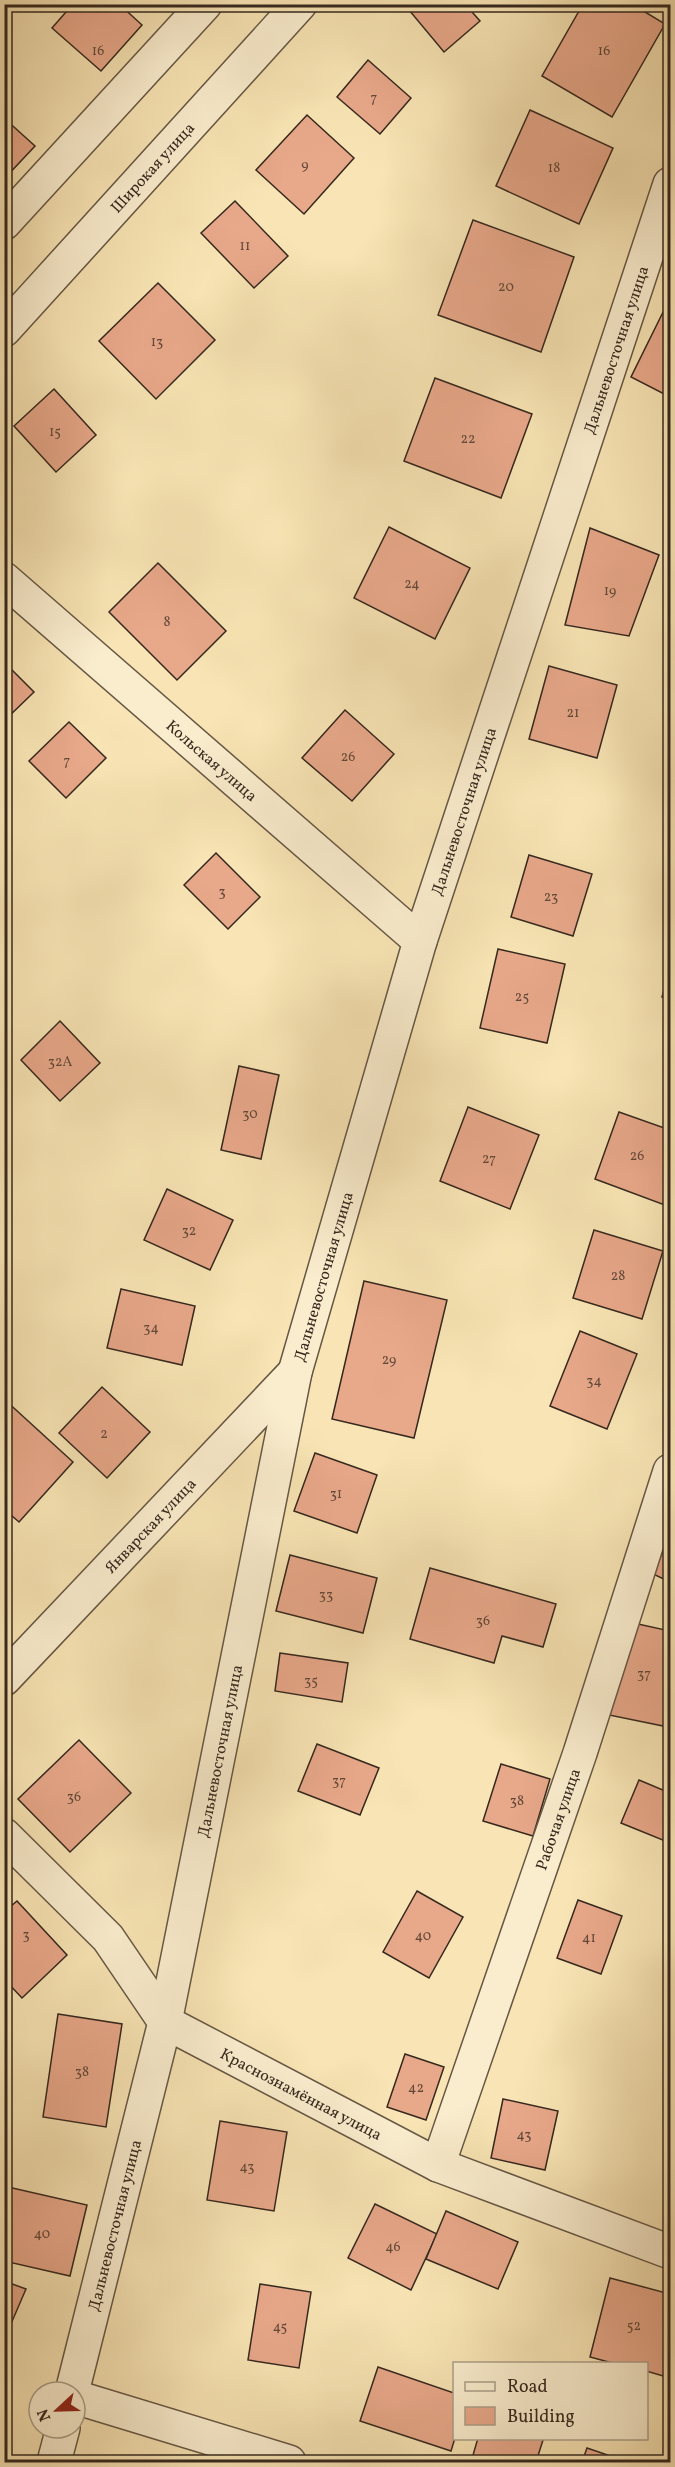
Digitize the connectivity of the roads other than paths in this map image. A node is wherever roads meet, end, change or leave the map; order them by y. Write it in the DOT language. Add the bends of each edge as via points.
graph roads {
  1 [pos="205,4"];
  2 [pos="300,4"];
  3 [pos="670,184"];
  4 [pos="4,223"];
  5 [pos="4,330"];
  6 [pos="4,579"];
  7 [pos="420,941"];
  8 [pos="295,1372"];
  9 [pos="670,1471"];
  10 [pos="4,1679"];
  11 [pos="4,1835"];
  12 [pos="165,2022"];
  13 [pos="438,2165"];
  14 [pos="670,2252"];
  15 [pos="75,2380"];
  16 [pos="87,2401"];
  17 [pos="60,2440"];
  18 [pos="54,2463"];
  19 [pos="289,2463"];
  1 -- 4 [label="street"];
  2 -- 5 [label="street, Широкая улица"];
  3 -- 7 [label="street, Дальневосточная улица"];
  6 -- 7 [label="street, Кольская улица"];
  7 -- 8 [label="street, Дальневосточная улица"];
  8 -- 10 [label="street, Январская улица"];
  8 -- 12 [label="street, Дальневосточная улица"];
  9 -- 13 [label="street, Рабочая улица" via="580,1753"];
  11 -- 12 [label="street, Краснознамённая улица" via="108,1938"];
  12 -- 13 [label="street, Краснознамённая улица"];
  12 -- 15 [label="street, Дальневосточная улица"];
  13 -- 14 [label="street, Краснознамённая улица"];
  16 -- 19 [label="street"];
  17 -- 18 [label="street"];
}
